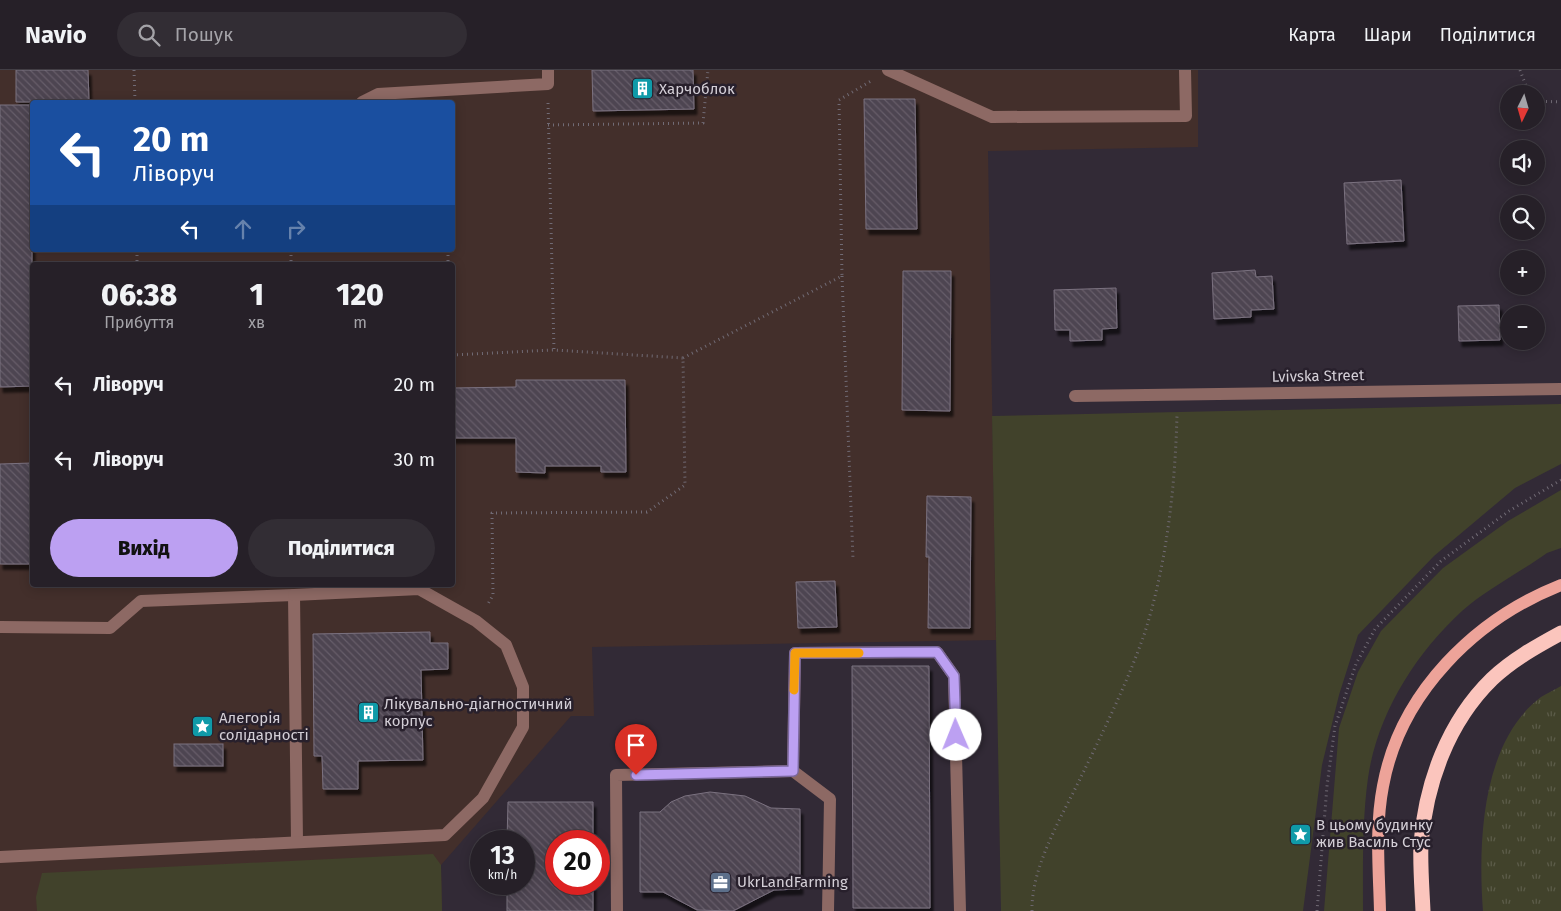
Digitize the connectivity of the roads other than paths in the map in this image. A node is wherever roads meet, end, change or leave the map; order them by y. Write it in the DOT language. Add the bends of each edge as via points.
graph roads {
  1 [pos="548,70"];
  2 [pos="1185,70"];
  3 [pos="888,71"];
  4 [pos="366,100"];
  5 [pos="1561,389"];
  6 [pos="1075,396"];
  7 [pos="1561,585"];
  8 [pos="294,596"];
  9 [pos="0,627"];
  10 [pos="1561,633"];
  11 [pos="793,771"];
  12 [pos="296,841"];
  13 [pos="0,856"];
  14 [pos="617,911"];
  15 [pos="828,911"];
  16 [pos="960,911"];
  17 [pos="1380,911"];
  18 [pos="1423,911"];
  1 -- 4 [label="lane" via="548,84 378,94"];
  2 -- 3 [label="lane" via="1186,116 1002,117 992,117"];
  5 -- 6 [label="lane, Lvivska Street"];
  7 -- 17 [label="main road" via="1537,594 1486,625 1449,658 1419,698 1396,742 1383,786 1378,831"];
  8 -- 9 [label="lane" via="141,601 110,628"];
  8 -- 12 [label="lane"];
  8 -- 12 [label="lane" via="419,590 476,621 506,645 523,687 522,727 483,798 445,835"];
  10 -- 18 [label="highway" via="1528,651 1492,679 1463,713 1443,750 1428,791 1421,844"];
  11 -- 14 [label="lane" via="616,775"];
  11 -- 15 [label="lane" via="830,799"];
  11 -- 16 [label="lane" via="795,653 937,652 954,676"];
  12 -- 13 [label="lane"];
}
